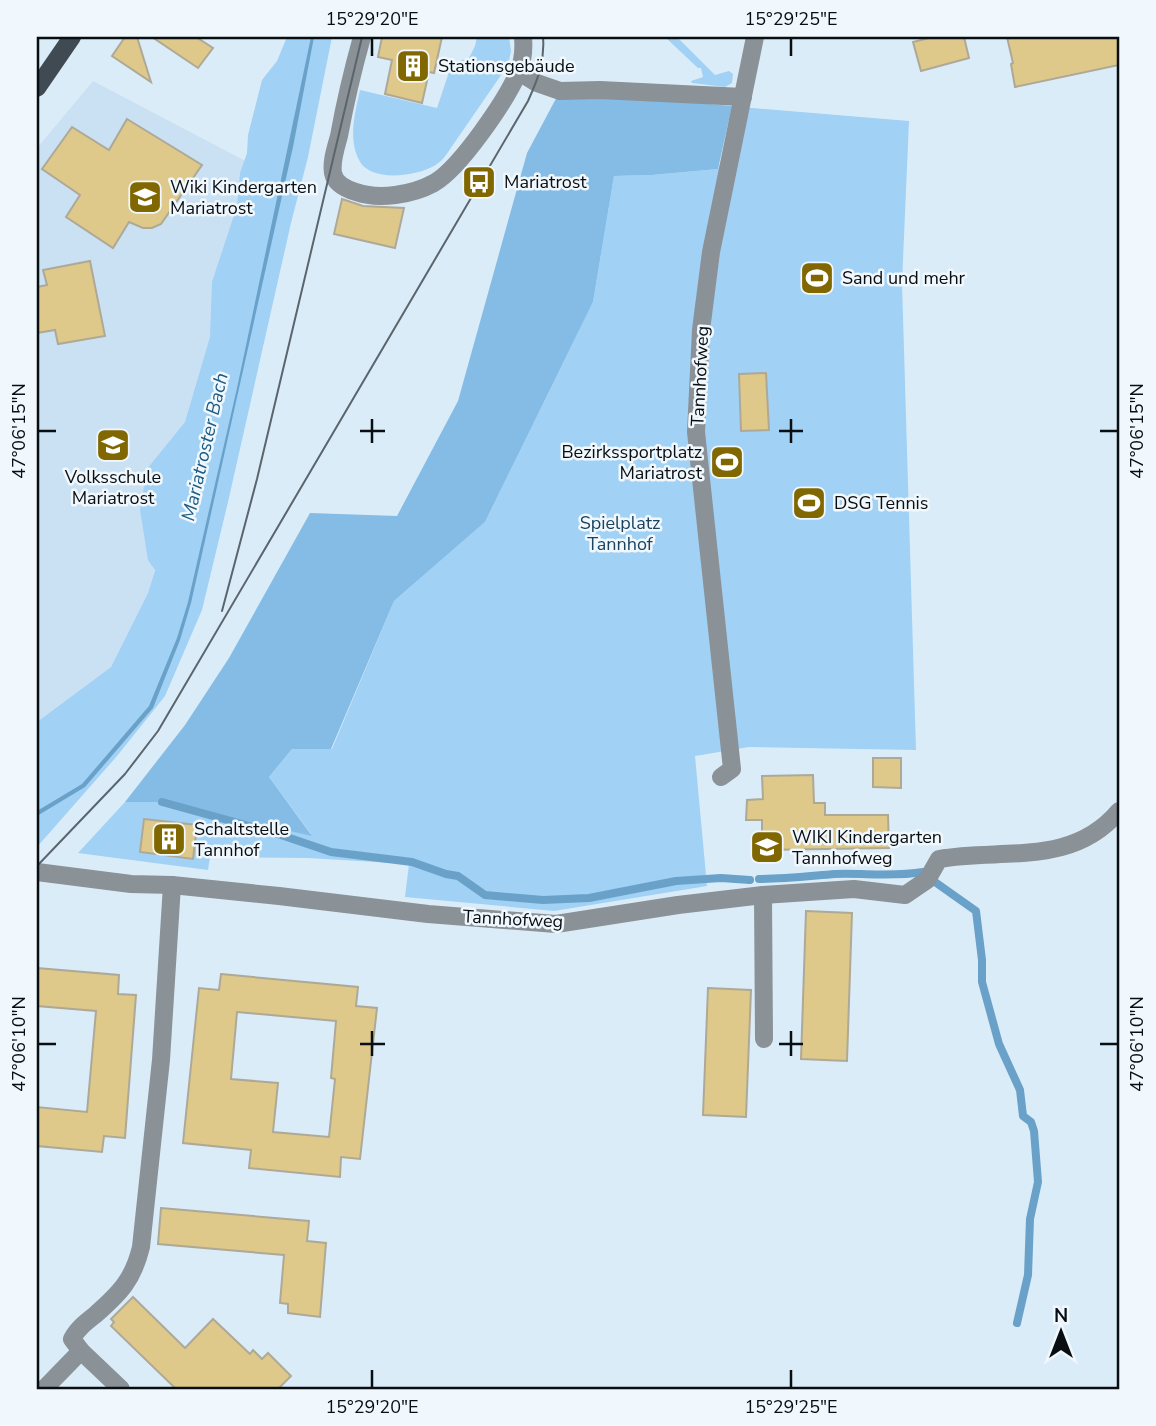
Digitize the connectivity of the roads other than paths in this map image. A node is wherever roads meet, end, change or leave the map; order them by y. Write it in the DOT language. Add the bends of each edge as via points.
graph roads {
  1 [pos="72,37"];
  2 [pos="362,37"];
  3 [pos="523,37"];
  4 [pos="755,37"];
  5 [pos="519,72"];
  6 [pos="37,88"];
  7 [pos="743,97"];
  8 [pos="721,776"];
  9 [pos="1119,811"];
  10 [pos="37,872"];
  11 [pos="172,885"];
  12 [pos="763,895"];
  13 [pos="764,1040"];
  14 [pos="81,1351"];
  15 [pos="44,1389"];
  16 [pos="121,1389"];
  1 -- 6 [label="main road"];
  2 -- 5 [label="street" via="333,173 337,182 359,194 384,196 436,181 478,134"];
  3 -- 5 [label="street"];
  4 -- 7 [label="street"];
  5 -- 7 [label="street" via="560,91"];
  7 -- 8 [label="street, Tannhofweg" via="711,252 696,432 732,769"];
  9 -- 12 [label="street, Tannhofweg" via="1106,827 1079,843 1025,855 939,859 927,880 905,895 853,889"];
  10 -- 11 [label="street, Tannhofweg"];
  11 -- 12 [label="street, Tannhofweg" via="556,924"];
  11 -- 14 [label="street" via="161,1060 141,1247 136,1268 122,1290 72,1339"];
  12 -- 13 [label="street"];
  14 -- 15 [label="street"];
  14 -- 16 [label="street"];
}
